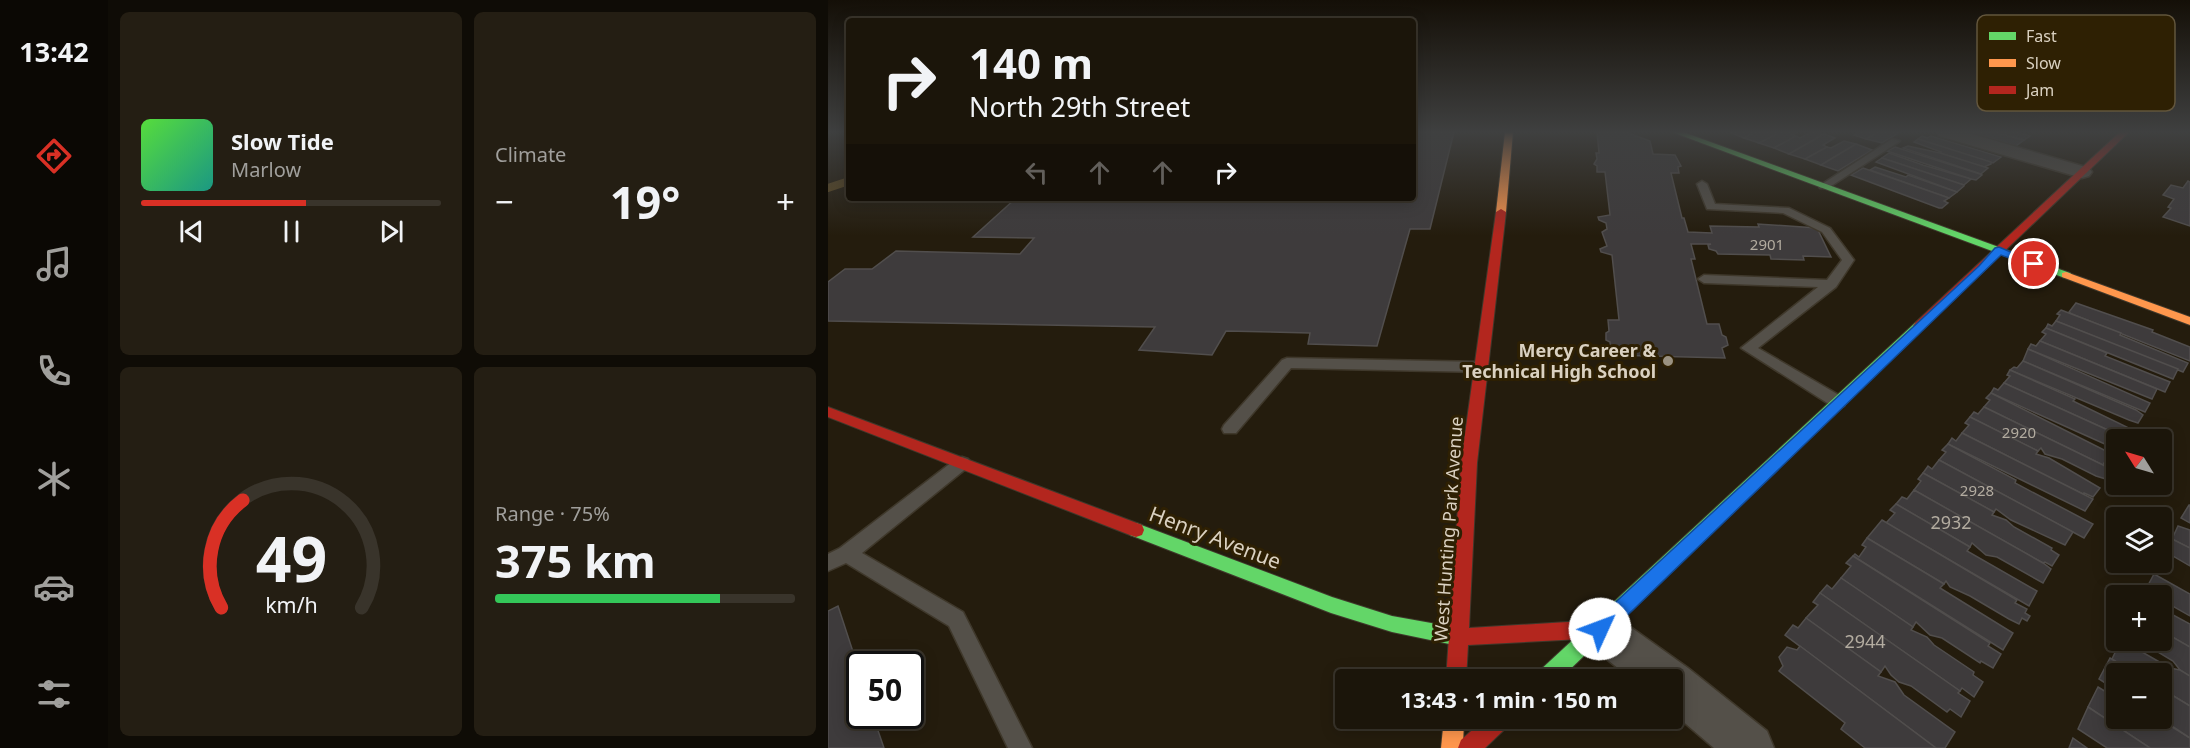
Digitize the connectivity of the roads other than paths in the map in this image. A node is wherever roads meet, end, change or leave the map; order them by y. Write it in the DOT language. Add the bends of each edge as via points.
graph roads {
  1 [pos="1505,167"];
  2 [pos="1772,167"];
  3 [pos="1854,167"];
  4 [pos="2065,167"];
  5 [pos="2087,167"];
  6 [pos="2082,172"];
  7 [pos="1702,184"];
  8 [pos="1824,186"];
  9 [pos="1999,250"];
  10 [pos="1704,279"];
  11 [pos="1831,284"];
  12 [pos="2190,321"];
  13 [pos="1482,367"];
  14 [pos="1838,402"];
  15 [pos="828,412"];
  16 [pos="1230,429"];
  17 [pos="962,463"];
  18 [pos="847,554"];
  19 [pos="828,563"];
  20 [pos="1600,629"];
  21 [pos="1458,638"];
  22 [pos="1457,669"];
  23 [pos="1556,669"];
  24 [pos="1653,669"];
  25 [pos="1683,692"];
  26 [pos="1453,729"];
  27 [pos="1490,729"];
  28 [pos="1020,748"];
  29 [pos="1452,748"];
  30 [pos="1469,748"];
  31 [pos="1750,748"];
  1 -- 13 [label="main road, West Hunting Park Avenue"];
  2 -- 8 [label="main road"];
  3 -- 8 [label="lane"];
  4 -- 6 [label="street"];
  5 -- 6 [label="main road"];
  6 -- 9 [label="main road"];
  7 -- 11 [label="lane" via="1711,207 1785,210 1826,230 1848,260"];
  8 -- 9 [label="main road"];
  9 -- 12 [label="main road"];
  9 -- 14 [label="main road"];
  10 -- 11 [label="lane"];
  11 -- 14 [label="lane" via="1748,348"];
  13 -- 16 [label="lane" via="1287,363"];
  13 -- 21 [label="main road, West Hunting Park Avenue" via="1469,463"];
  14 -- 20 [label="main road"];
  15 -- 17 [label="main road, Henry Avenue"];
  17 -- 18 [label="lane"];
  17 -- 21 [label="main road, Henry Avenue" via="1331,605 1392,624"];
  18 -- 19 [label="lane"];
  18 -- 28 [label="lane" via="956,619"];
  20 -- 21 [label="main road, Henry Avenue"];
  20 -- 23 [label="main road"];
  20 -- 24 [label="street"];
  21 -- 22 [label="main road, West Hunting Park Avenue"];
  25 -- 31 [label="street"];
  26 -- 29 [label="main road"];
  27 -- 30 [label="main road"];
}
